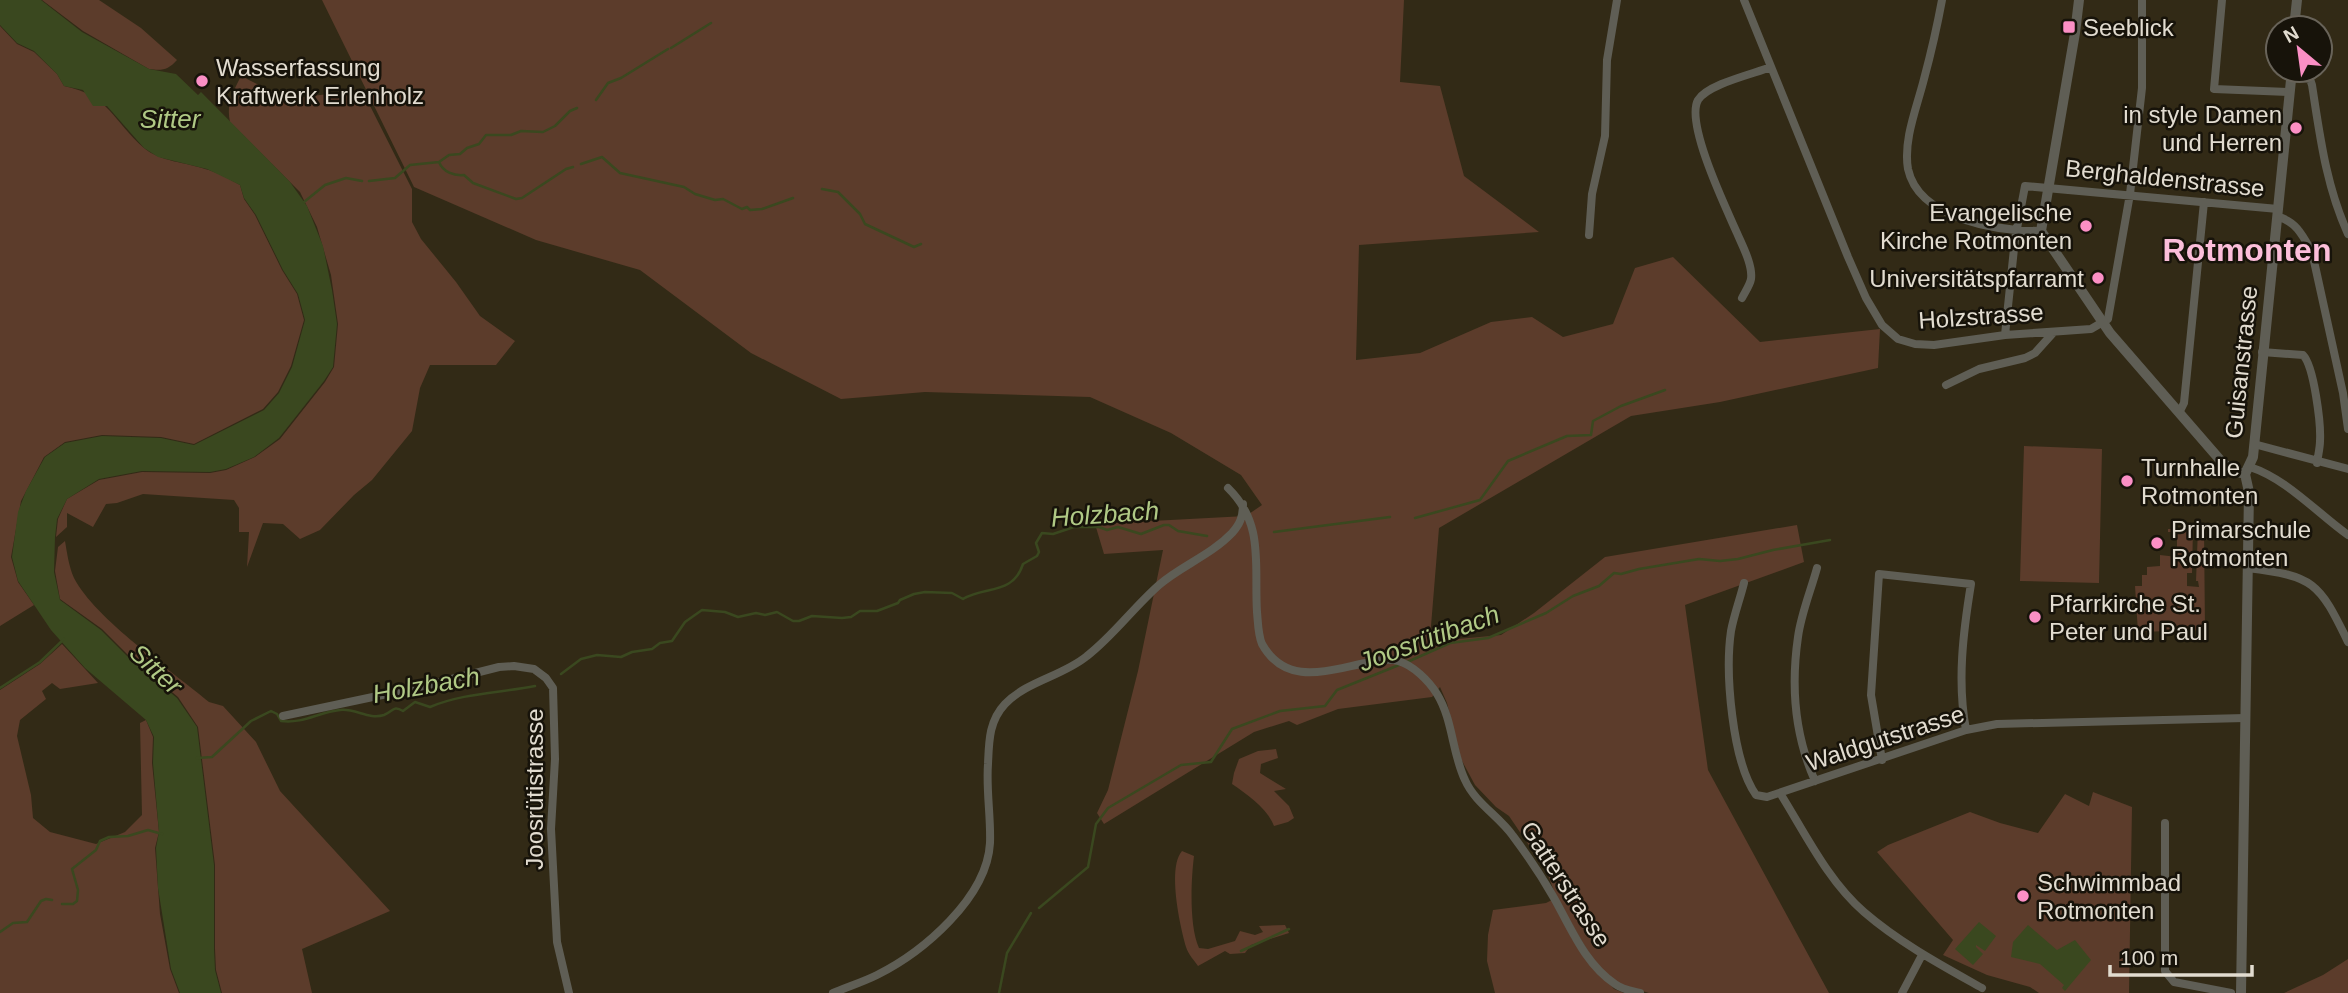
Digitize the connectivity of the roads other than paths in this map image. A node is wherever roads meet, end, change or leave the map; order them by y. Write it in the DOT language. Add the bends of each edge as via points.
graph roads {
  1 [pos="1617,0"];
  2 [pos="1744,0"];
  3 [pos="1942,0"];
  4 [pos="2079,0"];
  5 [pos="2141,0"];
  6 [pos="2222,0"];
  7 [pos="1771,68"];
  8 [pos="2290,84"];
  9 [pos="2312,84"];
  10 [pos="2290,92"];
  11 [pos="2049,186"];
  12 [pos="2130,194"];
  13 [pos="2204,202"];
  14 [pos="2278,213"];
  15 [pos="2017,229"];
  16 [pos="2041,231"];
  17 [pos="2348,234"];
  18 [pos="1589,235"];
  19 [pos="1742,298"];
  20 [pos="2104,323"];
  21 [pos="2053,333"];
  22 [pos="2005,335"];
  23 [pos="2262,352"];
  24 [pos="1946,385"];
  25 [pos="2180,411"];
  26 [pos="2348,429"];
  27 [pos="2254,444"];
  28 [pos="2317,463"];
  29 [pos="2348,469"];
  30 [pos="2248,470"];
  31 [pos="1228,488"];
  32 [pos="1243,504"];
  33 [pos="2346,532"];
  34 [pos="1817,568"];
  35 [pos="2247,568"];
  36 [pos="1744,583"];
  37 [pos="2348,642"];
  38 [pos="283,716"];
  39 [pos="2245,718"];
  40 [pos="1966,730"];
  41 [pos="1882,760"];
  42 [pos="1815,781"];
  43 [pos="1780,793"];
  44 [pos="2165,823"];
  45 [pos="1922,954"];
  46 [pos="1982,988"];
  47 [pos="569,993"];
  48 [pos="833,993"];
  49 [pos="1640,993"];
  50 [pos="1902,993"];
  51 [pos="2231,993"];
  52 [pos="2241,993"];
  1 -- 18 [label="street" via="1607,60 1605,136 1592,194"];
  2 -- 7 [label="street, Holzstrasse"];
  3 -- 15 [label="street" via="1907,144 1911,178 1927,200 1951,215"];
  4 -- 11 [label="street"];
  5 -- 12 [label="street" via="2142,88"];
  6 -- 10 [label="street" via="2214,89"];
  7 -- 19 [label="street" via="1704,93 1695,112 1709,168 1751,277"];
  7 -- 22 [label="street, Holzstrasse" via="1848,257 1882,325 1898,339 1915,344"];
  8 -- 10 [label="street, Guisanstrasse"];
  9 -- 17 [label="street" via="2323,158 2336,209"];
  10 -- 14 [label="street, Guisanstrasse"];
  11 -- 12 [label="street, Berghaldenstrasse"];
  11 -- 15 [label="street" via="2025,186"];
  11 -- 16 [label="street"];
  12 -- 13 [label="street, Berghaldenstrasse"];
  12 -- 20 [label="street" via="2110,315"];
  13 -- 14 [label="street, Berghaldenstrasse"];
  13 -- 25 [label="street" via="2185,403"];
  14 -- 23 [label="street, Guisanstrasse"];
  14 -- 26 [label="street" via="2302,234 2312,252"];
  15 -- 16 [label="street"];
  15 -- 22 [label="street"];
  16 -- 20 [label="street"];
  20 -- 21 [label="street, Holzstrasse"];
  20 -- 25 [label="street"];
  21 -- 22 [label="street, Holzstrasse"];
  21 -- 24 [label="street" via="2025,358 1979,369"];
  23 -- 27 [label="street, Guisanstrasse"];
  23 -- 28 [label="street" via="2307,358 2321,439"];
  25 -- 30 [label="street" via="2229,468"];
  27 -- 28 [label="street"];
  27 -- 30 [label="street, Guisanstrasse"];
  28 -- 29 [label="street"];
  30 -- 33 [label="street" via="2264,473"];
  30 -- 35 [label="street, Guisanstrasse"];
  31 -- 32 [label="street, Gatterstrasse"];
  32 -- 48 [label="street" via="1240,523 1230,534 1132,608 1086,658 1022,691 997,713 991,727 987,775 990,845 976,887 941,930 915,950 876,976"];
  32 -- 49 [label="street, Gatterstrasse" via="1254,525 1262,643 1282,667 1298,672 1316,673 1386,659 1415,669 1437,694 1465,783 1515,838 1592,962 1615,985"];
  34 -- 42 [label="street" via="1798,635 1795,711"];
  35 -- 37 [label="street" via="2298,576 2321,592"];
  35 -- 39 [label="street, Guisanstrasse"];
  36 -- 43 [label="street, Waldgutstrasse" via="1731,630 1730,693 1742,765 1756,795"];
  38 -- 47 [label="street, Joosrütistrasse" via="499,667 534,669 546,678 553,688 551,829 556,934"];
  39 -- 40 [label="street, Waldgutstrasse" via="1997,724"];
  39 -- 52 [label="street, Guisanstrasse"];
  40 -- 41 [label="street, Waldgutstrasse"];
  40 -- 41 [label="street" via="1960,702 1971,584 1878,574 1871,695"];
  41 -- 42 [label="street, Waldgutstrasse"];
  42 -- 43 [label="street, Waldgutstrasse"];
  43 -- 45 [label="street" via="1837,882 1863,911"];
  44 -- 51 [label="street" via="2165,971 2174,982"];
  45 -- 46 [label="street"];
  45 -- 50 [label="street"];
}
